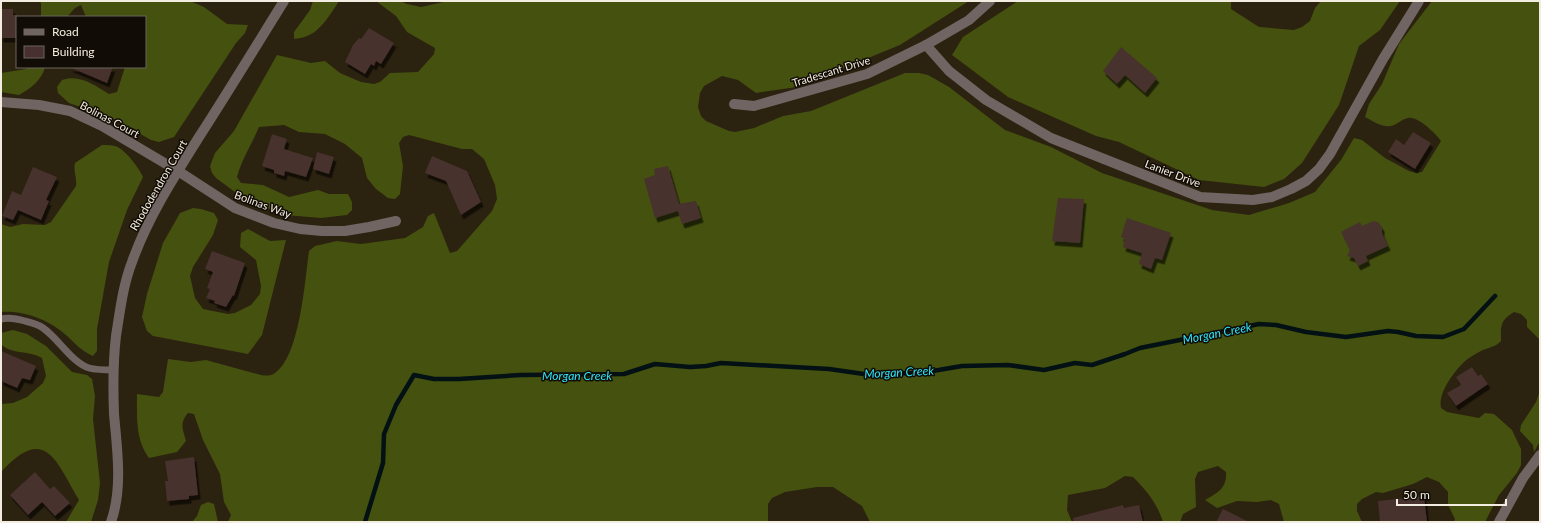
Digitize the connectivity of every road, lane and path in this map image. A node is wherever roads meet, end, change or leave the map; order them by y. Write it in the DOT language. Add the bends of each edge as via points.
graph roads {
  1 [pos="284,1"];
  2 [pos="990,1"];
  3 [pos="1419,1"];
  4 [pos="926,45"];
  5 [pos="1,102"];
  6 [pos="734,104"];
  7 [pos="178,171"];
  8 [pos="396,221"];
  9 [pos="1,319"];
  10 [pos="114,370"];
  11 [pos="1540,455"];
  12 [pos="111,522"];
  13 [pos="1499,522"];
  1 -- 7 [label="street, Rhododendron Court"];
  2 -- 4 [label="street, Tradescant Drive" via="969,20"];
  3 -- 4 [label="street, Lanier Drive" via="1382,59 1330,154 1319,169 1291,189 1272,197 1253,200 1200,197 1051,138 986,100 949,71"];
  4 -- 6 [label="street, Tradescant Drive" via="867,74 754,106"];
  5 -- 7 [label="street, Bolinas Court" via="70,111 102,126"];
  7 -- 8 [label="street, Bolinas Way" via="234,208 274,223 300,229 345,231"];
  7 -- 10 [label="street, Rhododendron Court" via="144,230 131,263 116,338"];
  9 -- 10 [label="lane" via="42,327 78,362 89,368"];
  10 -- 12 [label="street, Rhododendron Court" via="118,481"];
  11 -- 13 [label="street"];
}
